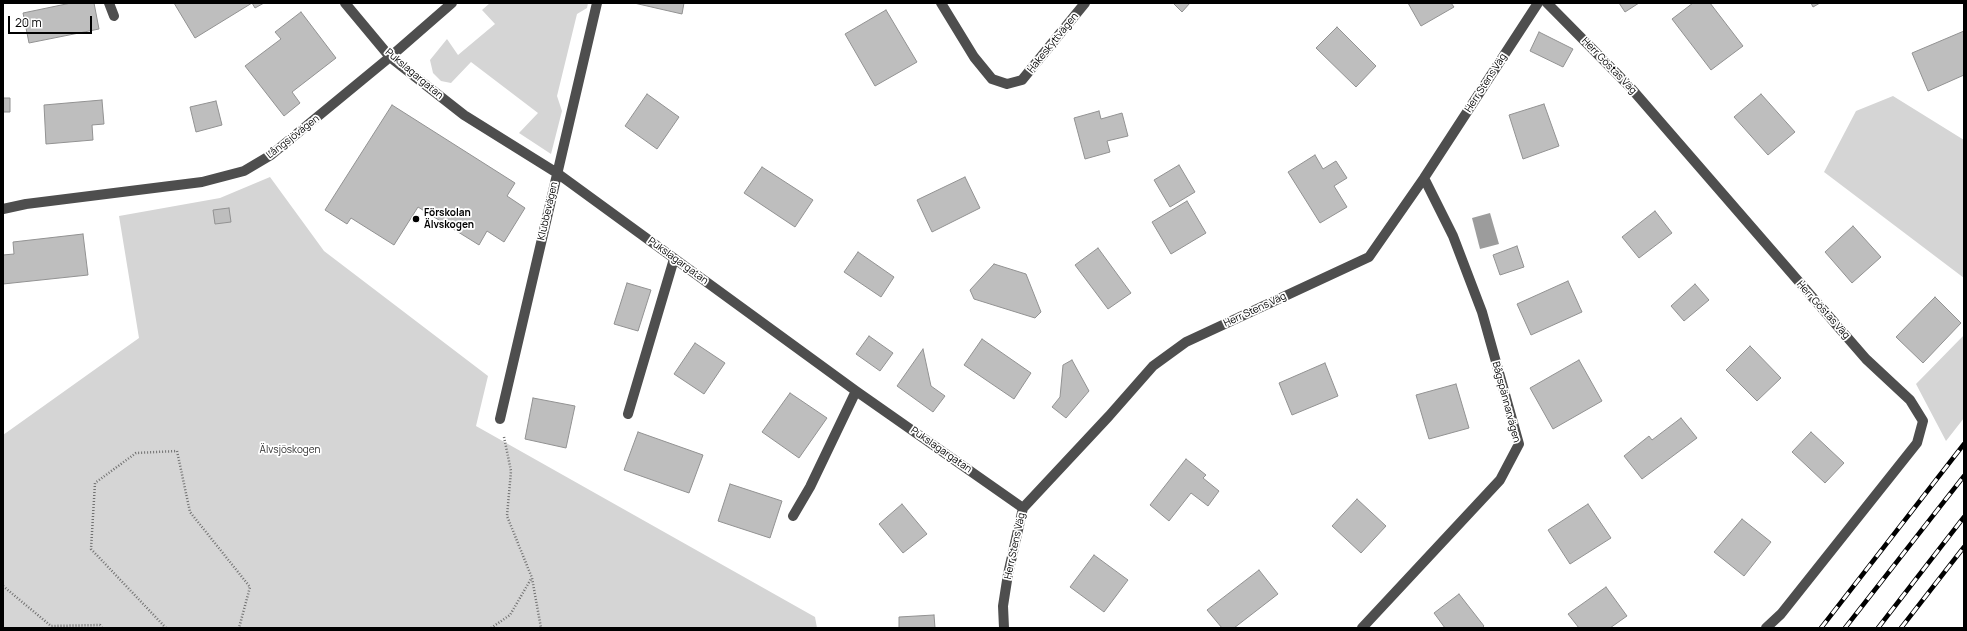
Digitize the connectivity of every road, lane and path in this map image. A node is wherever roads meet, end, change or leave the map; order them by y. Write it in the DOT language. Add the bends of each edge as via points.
graph roads {
  1 [pos="109,3"];
  2 [pos="345,3"];
  3 [pos="452,3"];
  4 [pos="597,3"];
  5 [pos="942,3"];
  6 [pos="1085,3"];
  7 [pos="1538,3"];
  8 [pos="1547,3"];
  9 [pos="114,16"];
  10 [pos="390,57"];
  11 [pos="557,173"];
  12 [pos="1424,178"];
  13 [pos="3,209"];
  14 [pos="674,259"];
  15 [pos="856,391"];
  16 [pos="628,414"];
  17 [pos="500,419"];
  18 [pos="1023,508"];
  19 [pos="792,516"];
  20 [pos="532,578"];
  21 [pos="3,586"];
  22 [pos="102,628"];
  23 [pos="166,628"];
  24 [pos="239,628"];
  25 [pos="491,628"];
  26 [pos="541,628"];
  27 [pos="1004,628"];
  28 [pos="1362,628"];
  29 [pos="1766,628"];
  1 -- 9 [label="street"];
  2 -- 10 [label="street, Pukslagargatan"];
  3 -- 10 [label="street, Långsjövägen"];
  4 -- 11 [label="street, Klubbevägen"];
  5 -- 6 [label="street, Hakeskyttvägen" via="974,57 992,79 1007,84 1022,80"];
  7 -- 12 [label="street, Herr Stens Väg"];
  8 -- 29 [label="street, Herr Göstas Väg" via="1630,87 1866,359 1910,400 1923,421 1917,443 1781,614"];
  10 -- 11 [label="street, Pukslagargatan" via="464,114"];
  10 -- 13 [label="street, Långsjövägen" via="271,155 244,171 202,182"];
  11 -- 14 [label="street, Pukslagargatan"];
  11 -- 17 [label="street, Klubbevägen"];
  12 -- 18 [label="street, Herr Stens Väg" via="1369,257 1186,342 1153,366"];
  12 -- 28 [label="street, Bågspännarvägen" via="1453,236 1482,312 1519,444 1500,480"];
  14 -- 15 [label="street, Pukslagargatan"];
  14 -- 16 [label="street"];
  15 -- 18 [label="street, Pukslagargatan"];
  15 -- 19 [label="street" via="810,487"];
  17 -- 20 [label="path" via="511,471 507,516"];
  18 -- 27 [label="street, Herr Stens Väg" via="1008,574 1003,606"];
  20 -- 25 [label="path" via="510,615"];
  20 -- 26 [label="path"];
  21 -- 22 [label="path" via="51,626 100,625"];
  23 -- 24 [label="path" via="91,549 95,483 136,453 177,451 190,512 250,588"];
}
